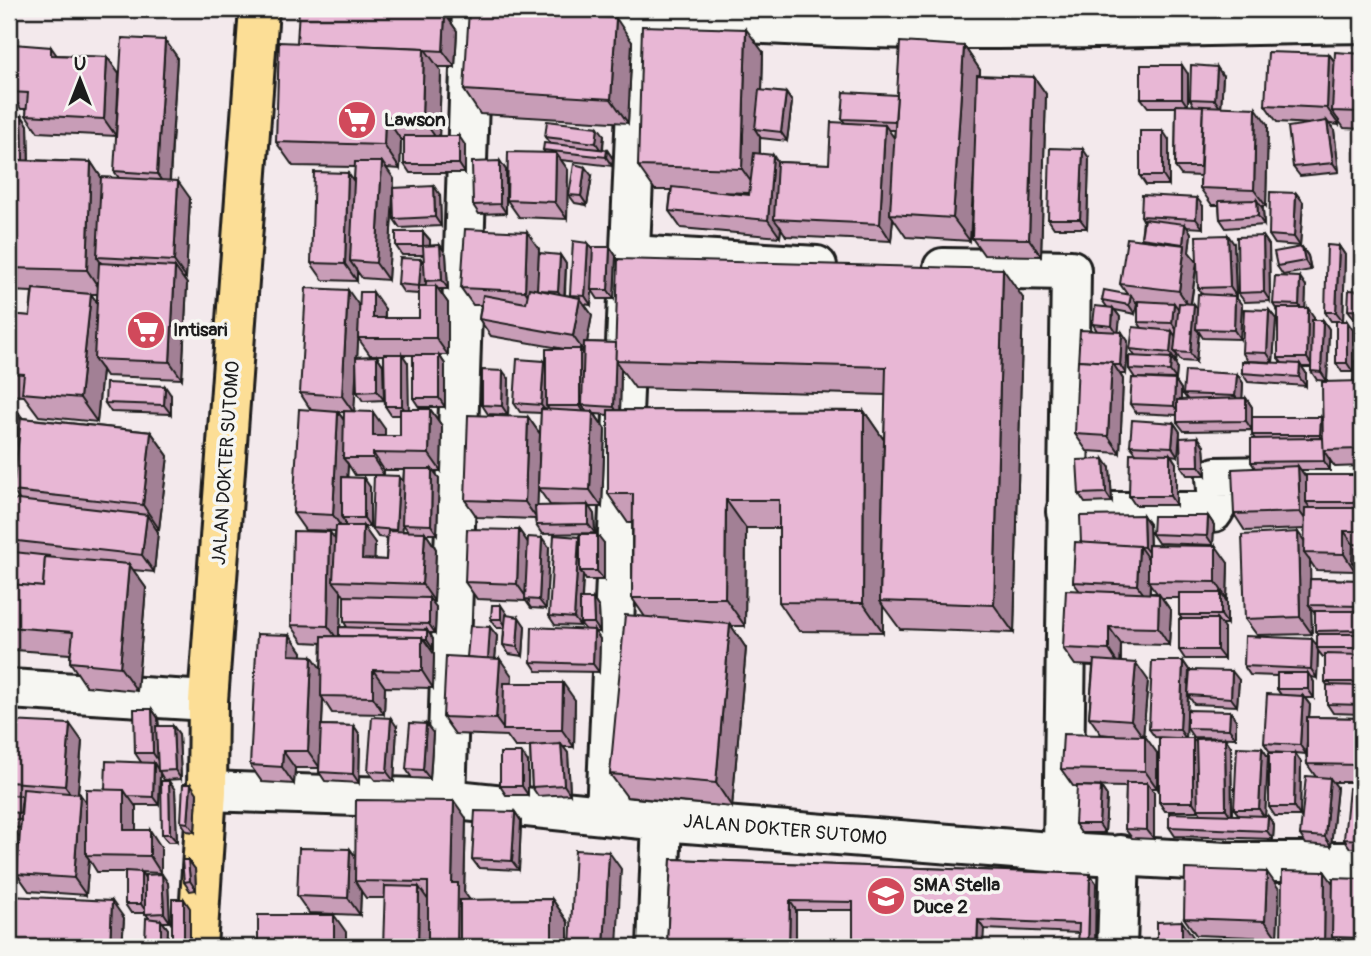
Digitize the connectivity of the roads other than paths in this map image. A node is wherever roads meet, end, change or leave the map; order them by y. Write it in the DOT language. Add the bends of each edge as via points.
graph roads {
  1 [pos="258,9"];
  2 [pos="472,9"];
  3 [pos="586,9"];
  4 [pos="640,15"];
  5 [pos="909,19"];
  6 [pos="1362,23"];
  7 [pos="630,255"];
  8 [pos="854,267"];
  9 [pos="908,268"];
  10 [pos="1362,475"];
  11 [pos="1066,512"];
  12 [pos="9,689"];
  13 [pos="208,701"];
  14 [pos="207,791"];
  15 [pos="446,799"];
  16 [pos="606,813"];
  17 [pos="662,821"];
  18 [pos="1063,853"];
  19 [pos="1120,855"];
  20 [pos="1362,862"];
  21 [pos="197,947"];
  22 [pos="657,947"];
  23 [pos="1117,947"];
  1 -- 13 [label="main road, JALAN DOKTER SUTOMO"];
  2 -- 15 [label="street"];
  3 -- 4 [label="street"];
  4 -- 5 [label="street"];
  4 -- 7 [label="street"];
  5 -- 6 [label="street"];
  7 -- 8 [label="street"];
  7 -- 16 [label="street"];
  9 -- 11 [label="street" via="1071,270"];
  10 -- 11 [label="street" via="1216,477 1218,503 1213,512"];
  11 -- 18 [label="street"];
  12 -- 13 [label="street"];
  13 -- 14 [label="main road, JALAN DOKTER SUTOMO"];
  14 -- 15 [label="street, JALAN DOKTER SUTOMO"];
  14 -- 21 [label="main road, JALAN DOKTER SUTOMO"];
  15 -- 16 [label="street, JALAN DOKTER SUTOMO"];
  16 -- 17 [label="street, JALAN DOKTER SUTOMO"];
  17 -- 18 [label="street, JALAN DOKTER SUTOMO"];
  17 -- 22 [label="street"];
  18 -- 19 [label="street, JALAN DOKTER SUTOMO"];
  19 -- 20 [label="street, JALAN DOKTER SUTOMO" via="1226,862"];
  19 -- 23 [label="street"];
}
